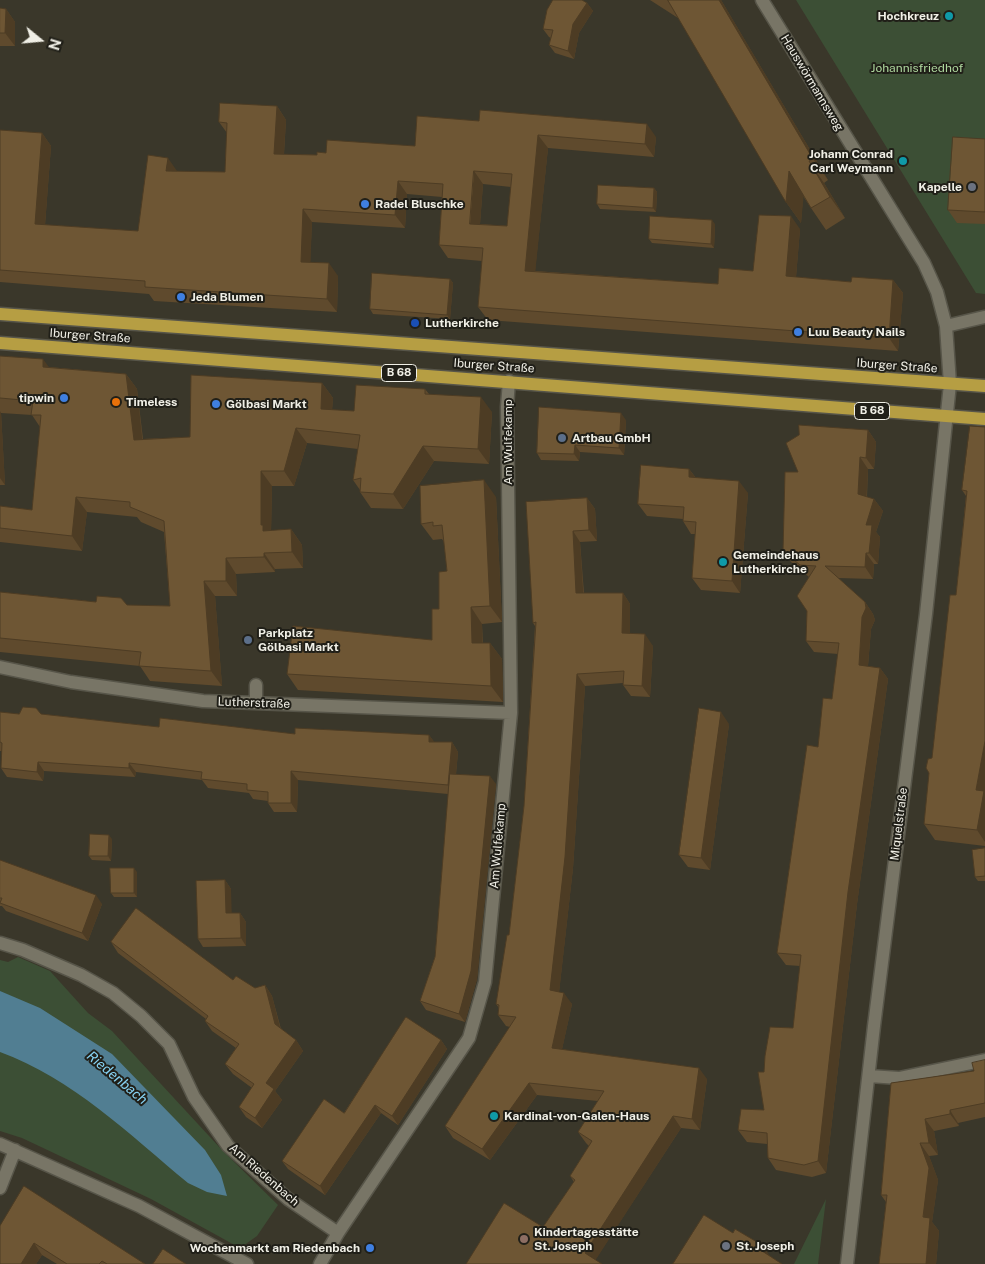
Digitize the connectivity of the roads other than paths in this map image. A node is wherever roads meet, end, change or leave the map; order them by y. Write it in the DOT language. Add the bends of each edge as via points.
graph roads {
  1 [pos="762,0"];
  2 [pos="0,314"];
  3 [pos="984,317"];
  4 [pos="946,326"];
  5 [pos="0,343"];
  6 [pos="509,381"];
  7 [pos="950,384"];
  8 [pos="985,386"];
  9 [pos="948,417"];
  10 [pos="985,419"];
  11 [pos="0,667"];
  12 [pos="256,685"];
  13 [pos="256,703"];
  14 [pos="511,713"];
  15 [pos="0,943"];
  16 [pos="985,1060"];
  17 [pos="869,1076"];
  18 [pos="0,1144"];
  19 [pos="15,1150"];
  20 [pos="0,1188"];
  21 [pos="338,1233"];
  22 [pos="247,1264"];
  23 [pos="320,1264"];
  24 [pos="847,1264"];
  1 -- 4 [label="street, Hauswörmannsweg" via="924,263 937,292"];
  2 -- 7 [label="main road, Iburger Straße"];
  3 -- 4 [label="street"];
  4 -- 7 [label="street, Hauswörmannsweg"];
  5 -- 6 [label="main road, Iburger Straße / B 68"];
  6 -- 9 [label="main road, Iburger Straße / B 68"];
  6 -- 14 [label="street, Am Wulfekamp"];
  7 -- 8 [label="main road, Iburger Straße"];
  7 -- 9 [label="street, Miquelstraße"];
  9 -- 10 [label="main road, Iburger Straße / B 68"];
  9 -- 17 [label="street, Miquelstraße"];
  11 -- 13 [label="street, Lutherstraße" via="71,682 202,701"];
  12 -- 13 [label="street"];
  13 -- 14 [label="street, Lutherstraße"];
  14 -- 21 [label="street, Am Wulfekamp" via="485,982 469,1038"];
  15 -- 21 [label="street, Am Riedenbach" via="81,975 114,993 141,1016 169,1044 194,1097 228,1146 288,1199"];
  16 -- 17 [label="street" via="899,1078"];
  17 -- 24 [label="street, Miquelstraße"];
  18 -- 19 [label="street"];
  19 -- 20 [label="street"];
  19 -- 22 [label="street" via="139,1206"];
  21 -- 23 [label="street, Am Wulfekamp"];
}
